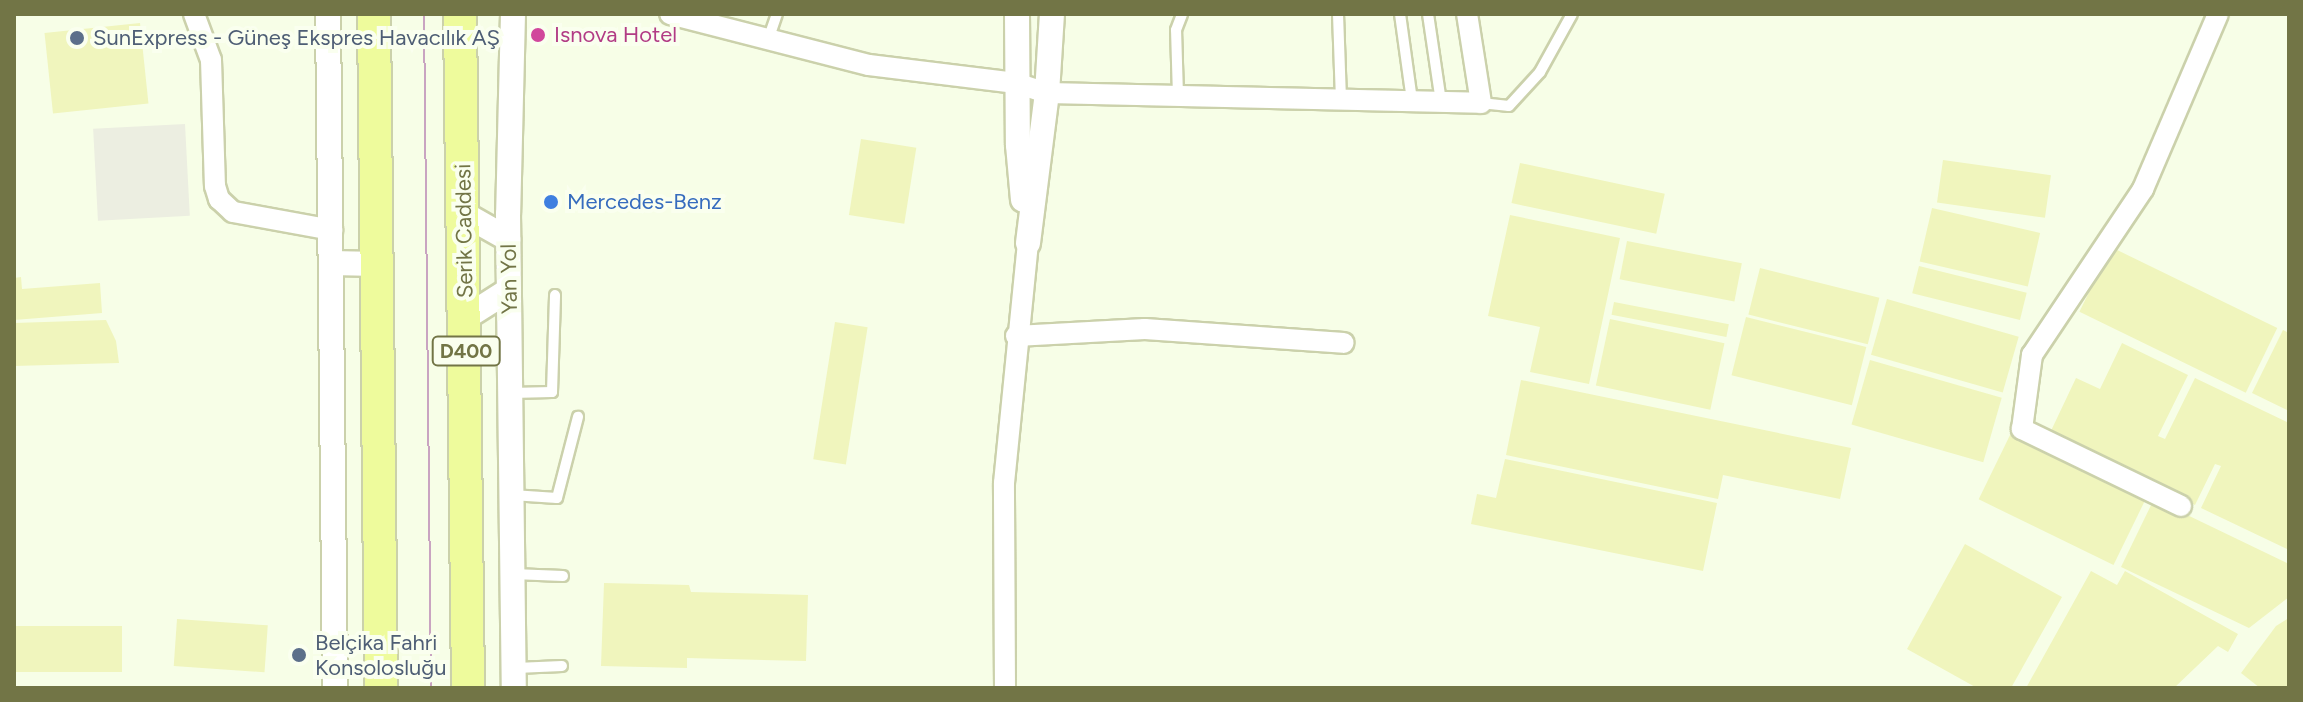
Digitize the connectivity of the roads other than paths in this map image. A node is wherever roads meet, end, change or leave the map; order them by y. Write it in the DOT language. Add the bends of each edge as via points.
graph roads {
  1 [pos="194,14"];
  2 [pos="328,14"];
  3 [pos="374,14"];
  4 [pos="460,14"];
  5 [pos="513,14"];
  6 [pos="670,14"];
  7 [pos="720,14"];
  8 [pos="777,14"];
  9 [pos="1017,14"];
  10 [pos="1052,14"];
  11 [pos="1182,14"];
  12 [pos="1338,14"];
  13 [pos="1400,14"];
  14 [pos="1428,14"];
  15 [pos="1467,14"];
  16 [pos="1572,14"];
  17 [pos="2218,14"];
  18 [pos="769,37"];
  19 [pos="1016,83"];
  20 [pos="1047,93"];
  21 [pos="1178,96"];
  22 [pos="1341,100"];
  23 [pos="1412,101"];
  24 [pos="1441,102"];
  25 [pos="1481,103"];
  26 [pos="464,214"];
  27 [pos="376,215"];
  28 [pos="332,230"];
  29 [pos="508,239"];
  30 [pos="1028,243"];
  31 [pos="332,263"];
  32 [pos="377,264"];
  33 [pos="509,290"];
  34 [pos="555,295"];
  35 [pos="465,318"];
  36 [pos="1016,336"];
  37 [pos="1344,343"];
  38 [pos="511,393"];
  39 [pos="578,417"];
  40 [pos="512,495"];
  41 [pos="2181,506"];
  42 [pos="513,574"];
  43 [pos="563,576"];
  44 [pos="562,666"];
  45 [pos="514,678"];
  46 [pos="335,688"];
  47 [pos="381,688"];
  48 [pos="468,688"];
  49 [pos="1005,688"];
  1 -- 28 [label="street" via="211,60 219,199 233,212"];
  2 -- 28 [label="street"];
  3 -- 27 [label="highway"];
  4 -- 26 [label="highway, Serik Caddesi / D400"];
  5 -- 29 [label="street, Yan Yol"];
  6 -- 18 [label="street"];
  7 -- 18 [label="street"];
  8 -- 18 [label="lane"];
  9 -- 19 [label="street"];
  10 -- 20 [label="street"];
  11 -- 21 [label="lane" via="1176,30"];
  12 -- 22 [label="lane"];
  13 -- 23 [label="lane"];
  14 -- 24 [label="lane"];
  15 -- 25 [label="street"];
  16 -- 25 [label="lane" via="1540,72 1509,106"];
  17 -- 41 [label="street" via="2143,189 2032,355 2022,429"];
  18 -- 19 [label="street" via="869,65"];
  19 -- 20 [label="street"];
  19 -- 30 [label="street"];
  20 -- 21 [label="street"];
  20 -- 30 [label="street"];
  21 -- 22 [label="street"];
  22 -- 23 [label="street"];
  23 -- 24 [label="street"];
  24 -- 25 [label="street"];
  26 -- 29 [label="street"];
  26 -- 35 [label="highway, Serik Caddesi / D400"];
  27 -- 28 [label="street" via="350,213"];
  27 -- 32 [label="highway"];
  28 -- 31 [label="street"];
  29 -- 33 [label="street, Yan Yol"];
  30 -- 36 [label="street"];
  31 -- 32 [label="street"];
  31 -- 46 [label="street"];
  32 -- 47 [label="highway"];
  33 -- 35 [label="street"];
  33 -- 38 [label="street, Yan Yol"];
  34 -- 38 [label="lane" via="552,392"];
  35 -- 48 [label="highway, Serik Caddesi / D400"];
  36 -- 37 [label="street" via="1145,329"];
  36 -- 49 [label="street" via="1004,483"];
  38 -- 40 [label="street, Yan Yol"];
  39 -- 40 [label="lane" via="557,498"];
  40 -- 42 [label="street, Yan Yol"];
  42 -- 43 [label="lane"];
  42 -- 45 [label="street, Yan Yol"];
  44 -- 45 [label="lane"];
}
